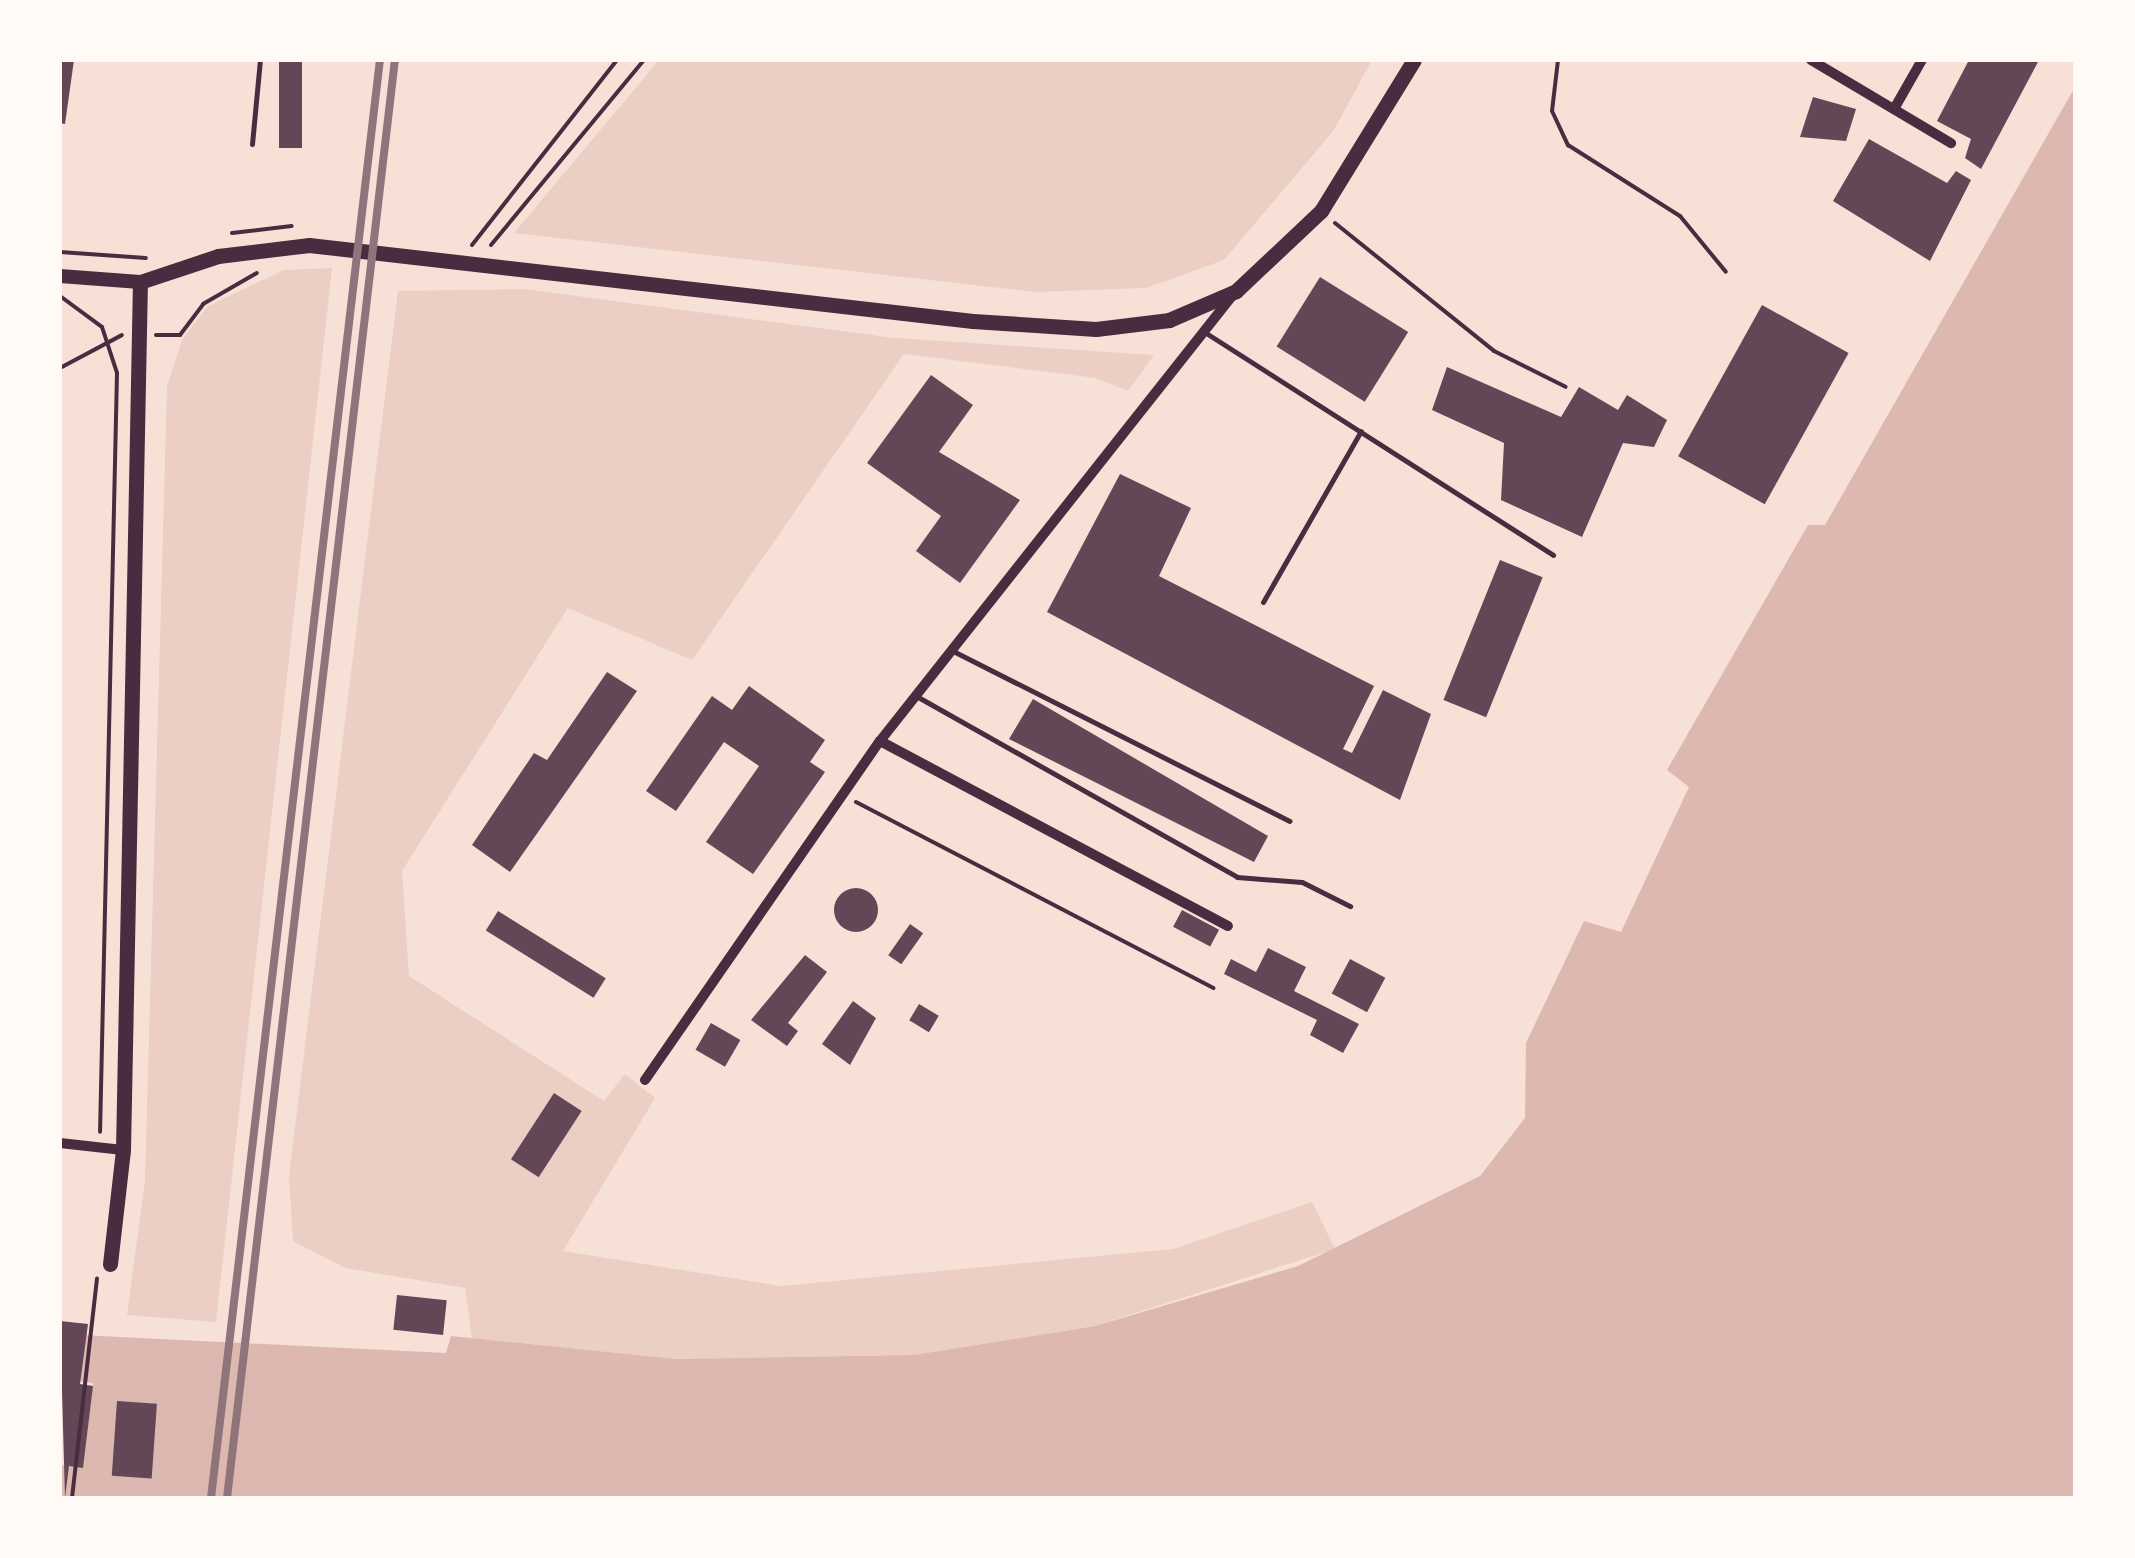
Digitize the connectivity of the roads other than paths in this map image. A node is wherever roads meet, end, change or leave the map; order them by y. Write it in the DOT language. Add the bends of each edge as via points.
graph roads {
  1 [pos="260,60"];
  2 [pos="1414,60"];
  3 [pos="1812,60"];
  4 [pos="1922,60"];
  5 [pos="1894,109"];
  6 [pos="1951,142"];
  7 [pos="252,144"];
  8 [pos="60,276"];
  9 [pos="140,282"];
  10 [pos="1236,291"];
  11 [pos="1203,332"];
  12 [pos="1361,431"];
  13 [pos="1553,555"];
  14 [pos="1263,602"];
  15 [pos="950,650"];
  16 [pos="916,696"];
  17 [pos="880,741"];
  18 [pos="1290,820"];
  19 [pos="1350,906"];
  20 [pos="1228,926"];
  21 [pos="644,1080"];
  22 [pos="60,1143"];
  23 [pos="123,1150"];
  24 [pos="104,1263"];
  1 -- 7 [label="lane"];
  2 -- 10 [label="main road" via="1354,169"];
  3 -- 5 [label="street"];
  4 -- 5 [label="street"];
  5 -- 6 [label="street"];
  8 -- 9 [label="street"];
  9 -- 10 [label="main road" via="218,256 309,246 1096,329 1169,320"];
  9 -- 23 [label="main road"];
  10 -- 11 [label="street"];
  11 -- 12 [label="lane"];
  11 -- 15 [label="street"];
  12 -- 13 [label="lane"];
  12 -- 14 [label="lane"];
  15 -- 16 [label="street"];
  15 -- 18 [label="lane"];
  16 -- 17 [label="street"];
  16 -- 19 [label="lane" via="1237,877 1302,882"];
  17 -- 20 [label="street"];
  17 -- 21 [label="street"];
  22 -- 23 [label="street"];
  23 -- 24 [label="main road"];
}
